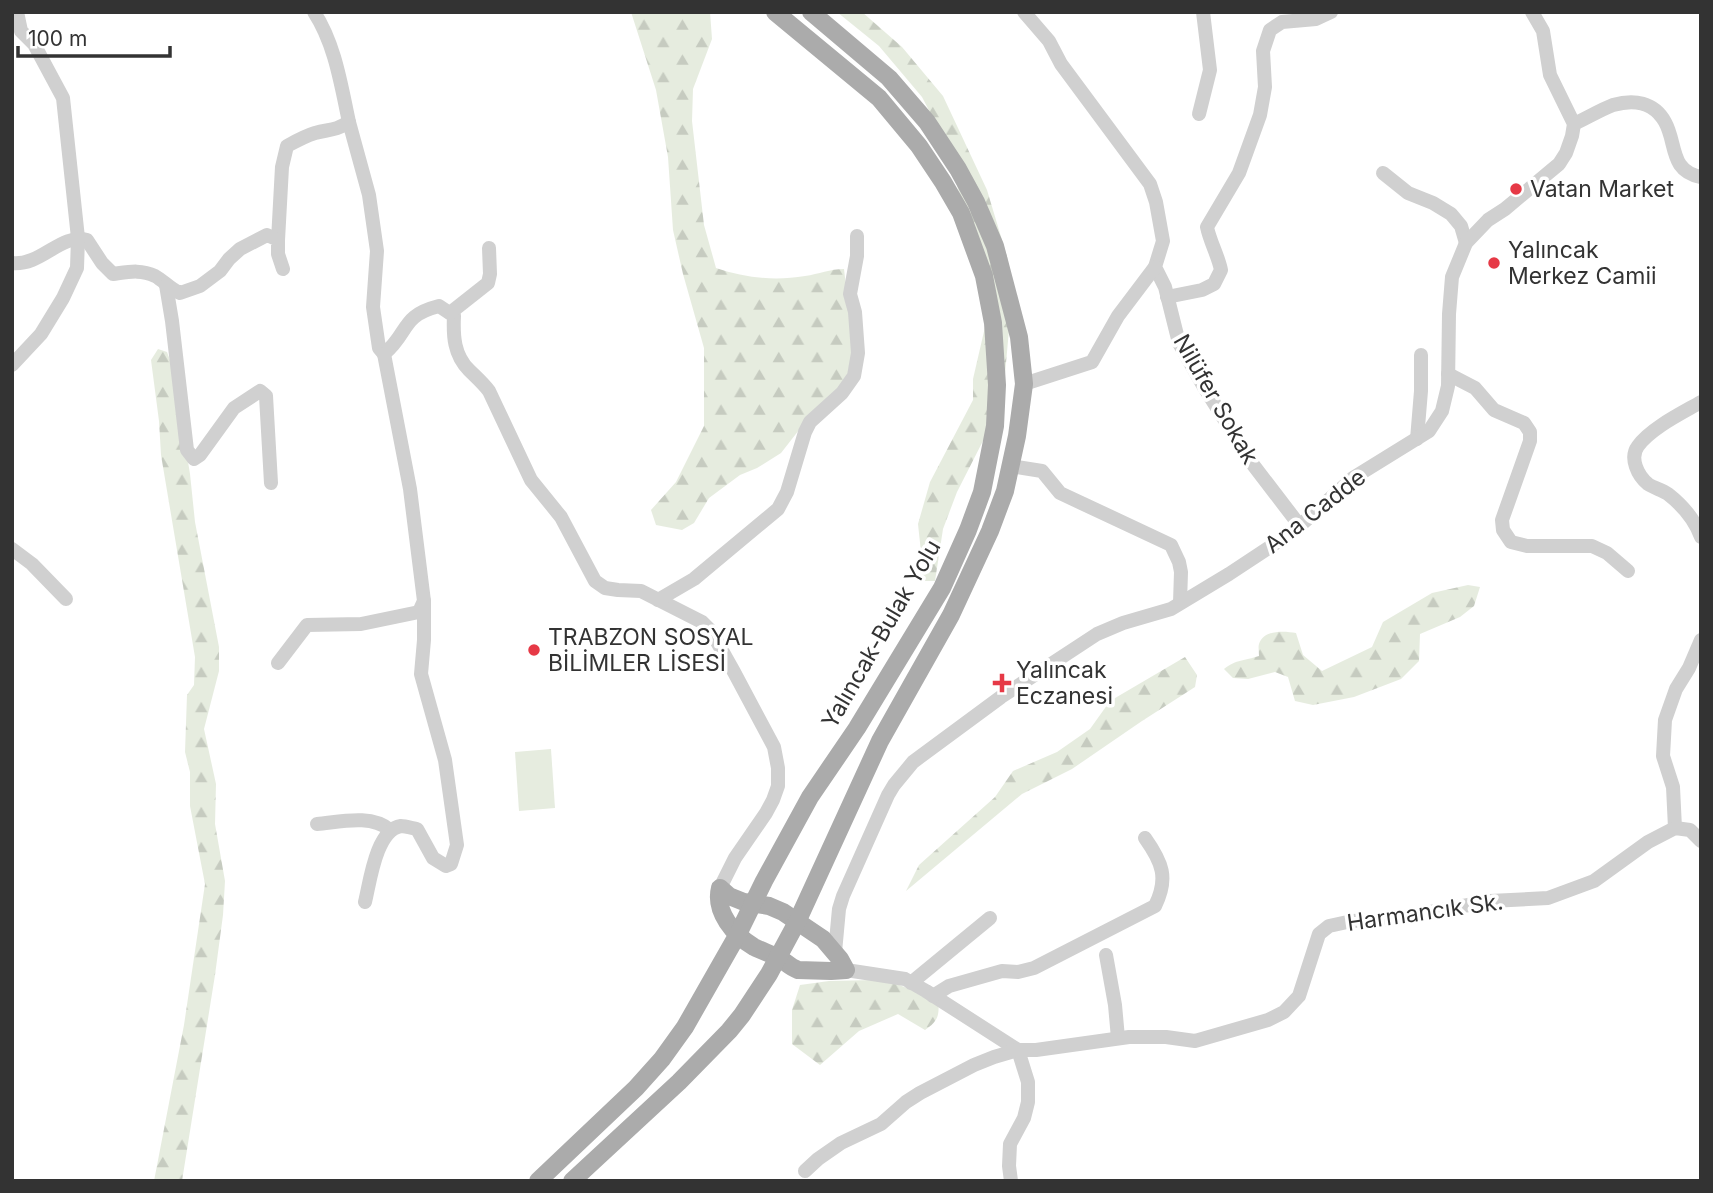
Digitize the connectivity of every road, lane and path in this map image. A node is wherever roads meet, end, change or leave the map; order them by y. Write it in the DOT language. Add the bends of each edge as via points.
graph roads {
  1 [pos="17,12"];
  2 [pos="314,12"];
  3 [pos="775,12"];
  4 [pos="811,12"];
  5 [pos="1024,12"];
  6 [pos="1203,12"];
  7 [pos="1331,12"];
  8 [pos="1532,12"];
  9 [pos="1199,114"];
  10 [pos="349,122"];
  11 [pos="1574,124"];
  12 [pos="1383,173"];
  13 [pos="1701,177"];
  14 [pos="857,236"];
  15 [pos="78,237"];
  16 [pos="278,240"];
  17 [pos="1466,243"];
  18 [pos="489,248"];
  19 [pos="12,263"];
  20 [pos="1155,267"];
  21 [pos="283,269"];
  22 [pos="166,285"];
  23 [pos="1167,297"];
  24 [pos="450,313"];
  25 [pos="384,354"];
  26 [pos="1421,355"];
  27 [pos="12,365"];
  28 [pos="1448,374"];
  29 [pos="1024,384"];
  30 [pos="1701,402"];
  31 [pos="1417,439"];
  32 [pos="1010,466"];
  33 [pos="271,482"];
  34 [pos="1300,526"];
  35 [pos="1701,537"];
  36 [pos="12,549"];
  37 [pos="1628,570"];
  38 [pos="66,599"];
  39 [pos="658,600"];
  40 [pos="424,601"];
  41 [pos="1180,603"];
  42 [pos="1701,640"];
  43 [pos="278,663"];
  44 [pos="317,824"];
  45 [pos="1675,828"];
  46 [pos="390,830"];
  47 [pos="1145,838"];
  48 [pos="1701,841"];
  49 [pos="720,888"];
  50 [pos="365,902"];
  51 [pos="753,904"];
  52 [pos="990,918"];
  53 [pos="797,922"];
  54 [pos="738,934"];
  55 [pos="835,952"];
  56 [pos="1106,955"];
  57 [pos="779,958"];
  58 [pos="846,970"];
  59 [pos="911,983"];
  60 [pos="933,996"];
  61 [pos="1118,1038"];
  62 [pos="1018,1051"];
  63 [pos="805,1171"];
  64 [pos="538,1181"];
  65 [pos="572,1181"];
  66 [pos="1011,1181"];
  1 -- 15 [label="street" via="21,31 34,44 63,99"];
  2 -- 10 [label="street" via="338,69"];
  3 -- 51 [label="main road, Yalıncak-Bulak Yolu" via="878,98 943,182 961,213 984,276 997,385 995,426 982,492 942,587 810,797"];
  4 -- 29 [label="main road, Yalıncak-Bulak Yolu" via="889,78 927,122 958,169 995,246 1019,337"];
  5 -- 20 [label="street" via="1150,184 1163,241"];
  6 -- 9 [label="street" via="1210,70"];
  7 -- 23 [label="street" via="1315,19 1282,22 1270,30 1263,51 1265,87 1260,115 1239,173 1207,227 1222,270 1214,284 1202,290"];
  8 -- 11 [label="street" via="1543,31 1550,75"];
  10 -- 16 [label="street" via="287,146"];
  10 -- 25 [label="street" via="377,251 373,307 379,348"];
  11 -- 13 [label="street" via="1613,105 1643,103 1665,122 1684,170"];
  11 -- 17 [label="street, Ana Cadde" via="1559,164"];
  12 -- 17 [label="street" via="1408,193 1451,214"];
  14 -- 39 [label="street" via="850,294 858,354 854,376 810,422 778,509 694,579"];
  15 -- 19 [label="street" via="38,259"];
  15 -- 22 [label="street" via="87,240 114,274 136,270"];
  15 -- 27 [label="street" via="77,268 63,298 41,334"];
  16 -- 21 [label="street"];
  16 -- 22 [label="street" via="267,235 240,249 200,286 180,293"];
  17 -- 28 [label="street, Ana Cadde" via="1452,277"];
  18 -- 24 [label="street" via="488,283"];
  20 -- 23 [label="street, Nilüfer Sokak"];
  20 -- 29 [label="street" via="1118,316 1092,362"];
  22 -- 33 [label="street" via="187,450 194,458 200,454 234,408 260,391 266,396"];
  23 -- 34 [label="street, Nilüfer Sokak" via="1179,342 1204,387 1251,462"];
  24 -- 25 [label="street" via="439,306 424,310 410,319"];
  24 -- 39 [label="street" via="461,361 489,391 531,480 561,517 595,581 605,588 641,591"];
  25 -- 40 [label="street" via="410,489"];
  26 -- 31 [label="street"];
  28 -- 31 [label="street, Ana Cadde" via="1442,411 1429,431"];
  28 -- 37 [label="street" via="1475,388 1494,410 1524,423 1530,432 1531,441 1502,520 1511,542 1592,546"];
  29 -- 32 [label="main road, Yalıncak-Bulak Yolu"];
  30 -- 35 [label="street" via="1649,435 1636,448 1634,463 1639,475 1668,494 1696,523"];
  31 -- 34 [label="street, Ana Cadde" via="1353,478"];
  32 -- 41 [label="street" via="1042,471 1060,493 1171,545 1181,572"];
  32 -- 53 [label="main road, Yalıncak-Bulak Yolu" via="989,531 951,615 880,741"];
  34 -- 41 [label="street, Ana Cadde"];
  36 -- 38 [label="street"];
  39 -- 49 [label="street" via="702,622 710,631 774,747 778,786"];
  40 -- 43 [label="street" via="419,612 361,624 307,625"];
  40 -- 46 [label="street" via="421,674 445,760 457,845 451,864 433,858 417,830 402,826"];
  41 -- 55 [label="street, Ana Cadde" via="1097,634 1000,697 913,762 894,785 849,878 839,909"];
  42 -- 45 [label="street" via="1665,720 1663,756 1673,787"];
  44 -- 46 [label="street" via="356,820"];
  45 -- 48 [label="street" via="1690,830"];
  45 -- 61 [label="street, Harmancık Sk." via="1594,881 1548,898 1490,901 1329,926 1319,934 1299,996 1268,1020 1195,1041"];
  46 -- 50 [label="street" via="380,843"];
  47 -- 60 [label="street" via="1158,856 1162,874 1156,906 1034,968 1002,971 949,986"];
  49 -- 51 [label="main road"];
  49 -- 54 [label="main road" via="720,909"];
  51 -- 53 [label="main road" via="776,908"];
  51 -- 54 [label="main road, Yalıncak-Bulak Yolu"];
  52 -- 59 [label="street"];
  53 -- 55 [label="main road"];
  53 -- 57 [label="main road, Yalıncak-Bulak Yolu"];
  54 -- 57 [label="main road"];
  54 -- 64 [label="main road, Yalıncak-Bulak Yolu" via="662,1059"];
  55 -- 58 [label="main road"];
  56 -- 61 [label="street"];
  57 -- 58 [label="main road" via="798,970"];
  57 -- 65 [label="main road, Yalıncak-Bulak Yolu" via="729,1031"];
  58 -- 59 [label="street"];
  59 -- 60 [label="street"];
  60 -- 62 [label="street"];
  61 -- 62 [label="street, Harmancık Sk."];
  62 -- 63 [label="street, Harmancık Sk." via="975,1065 920,1093 881,1124 841,1143"];
  62 -- 66 [label="street" via="1028,1082 1028,1102 1010,1144"];
}
